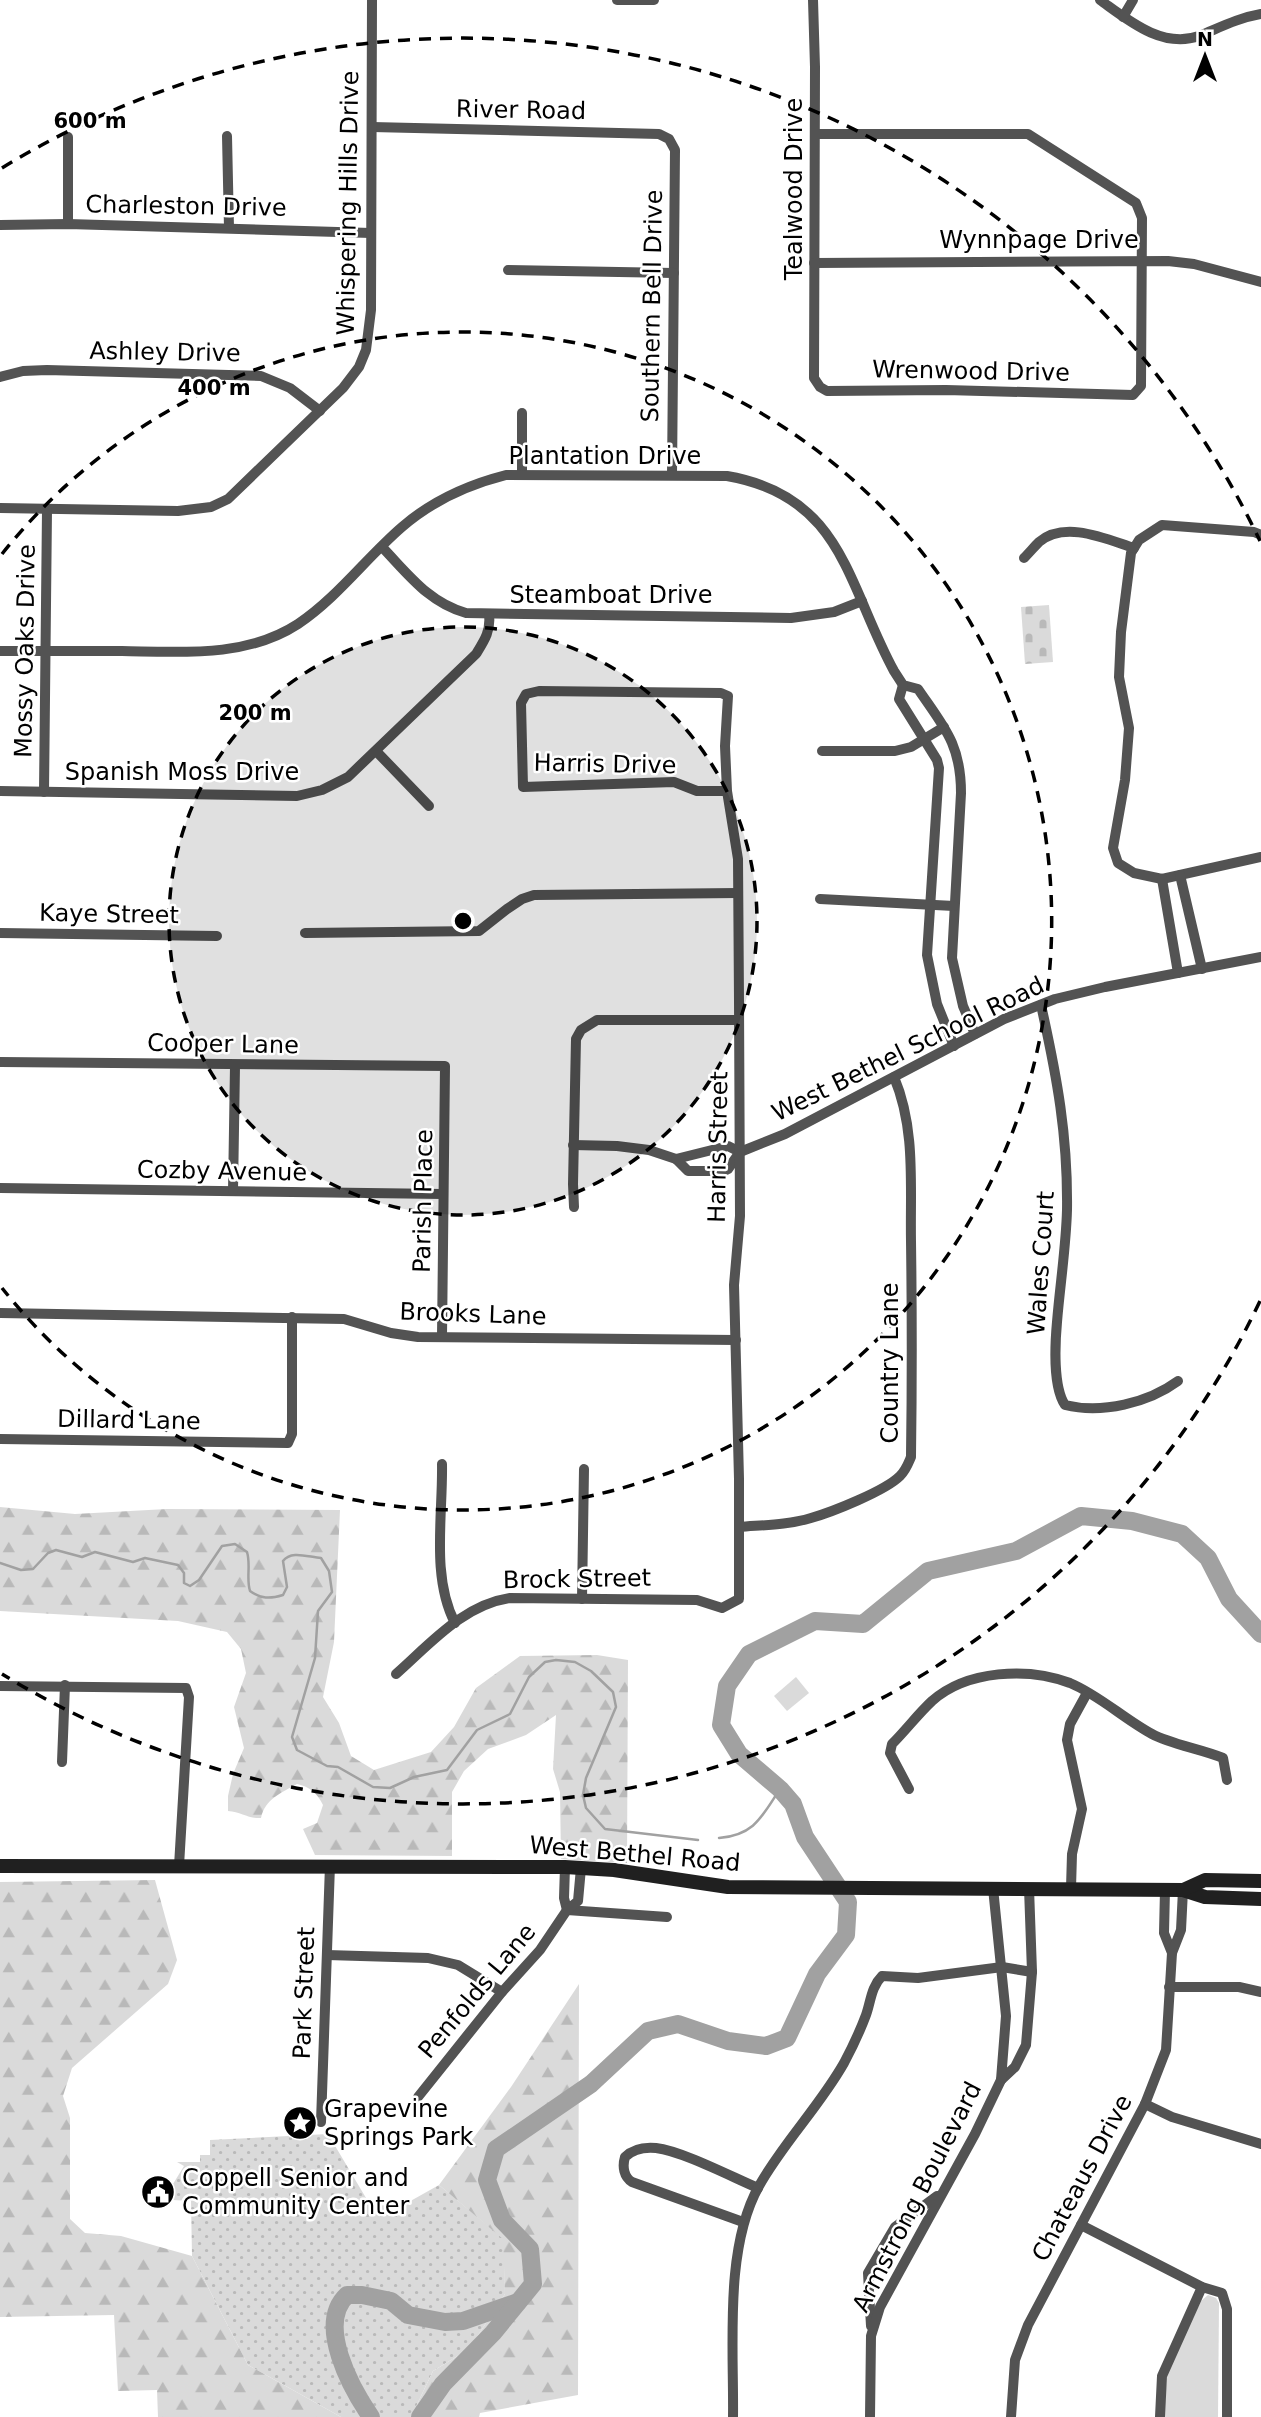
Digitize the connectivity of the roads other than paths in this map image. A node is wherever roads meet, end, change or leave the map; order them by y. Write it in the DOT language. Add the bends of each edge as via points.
graph roads {
  1 [pos="372,0"];
  2 [pos="617,0"];
  3 [pos="654,0"];
  4 [pos="813,0"];
  5 [pos="1100,0"];
  6 [pos="1133,0"];
  7 [pos="1261,14"];
  8 [pos="1123,17"];
  9 [pos="372,127"];
  10 [pos="815,134"];
  11 [pos="227,136"];
  12 [pos="68,137"];
  13 [pos="669,139"];
  14 [pos="68,224"];
  15 [pos="0,225"];
  16 [pos="229,228"];
  17 [pos="371,233"];
  18 [pos="1142,260"];
  19 [pos="814,263"];
  20 [pos="508,270"];
  21 [pos="674,273"];
  22 [pos="1261,282"];
  23 [pos="0,377"];
  24 [pos="814,378"];
  25 [pos="320,411"];
  26 [pos="522,413"];
  27 [pos="522,475"];
  28 [pos="672,475"];
  29 [pos="0,508"];
  30 [pos="47,510"];
  31 [pos="1261,535"];
  32 [pos="1136,544"];
  33 [pos="382,547"];
  34 [pos="1024,558"];
  35 [pos="862,601"];
  36 [pos="489,615"];
  37 [pos="46,650"];
  38 [pos="0,651"];
  39 [pos="903,685"];
  40 [pos="728,696"];
  41 [pos="944,727"];
  42 [pos="924,740"];
  43 [pos="376,751"];
  44 [pos="822,751"];
  45 [pos="0,791"];
  46 [pos="727,791"];
  47 [pos="44,792"];
  48 [pos="429,806"];
  49 [pos="1261,856"];
  50 [pos="1180,875"];
  51 [pos="1162,879"];
  52 [pos="738,893"];
  53 [pos="821,899"];
  54 [pos="930,904"];
  55 [pos="954,906"];
  56 [pos="0,933"];
  57 [pos="305,933"];
  58 [pos="218,936"];
  59 [pos="1261,957"];
  60 [pos="1202,969"];
  61 [pos="1178,973"];
  62 [pos="1041,1004"];
  63 [pos="739,1020"];
  64 [pos="975,1034"];
  65 [pos="954,1045"];
  66 [pos="0,1062"];
  67 [pos="235,1066"];
  68 [pos="444,1066"];
  69 [pos="894,1077"];
  70 [pos="573,1145"];
  71 [pos="740,1152"];
  72 [pos="676,1159"];
  73 [pos="0,1188"];
  74 [pos="233,1191"];
  75 [pos="443,1194"];
  76 [pos="574,1207"];
  77 [pos="0,1313"];
  78 [pos="292,1317"];
  79 [pos="442,1337"];
  80 [pos="736,1340"];
  81 [pos="1178,1381"];
  82 [pos="0,1439"];
  83 [pos="442,1464"];
  84 [pos="583,1469"];
  85 [pos="739,1527"];
  86 [pos="582,1599"];
  87 [pos="739,1599"];
  88 [pos="455,1623"];
  89 [pos="396,1674"];
  90 [pos="65,1685"];
  91 [pos="0,1686"];
  92 [pos="1087,1693"];
  93 [pos="62,1762"];
  94 [pos="1227,1780"];
  95 [pos="909,1789"];
  96 [pos="0,1866"];
  97 [pos="179,1866"];
  98 [pos="330,1866"];
  99 [pos="565,1867"];
  100 [pos="581,1868"];
  101 [pos="1261,1881"];
  102 [pos="993,1888"];
  103 [pos="1029,1888"];
  104 [pos="1071,1888"];
  105 [pos="1165,1890"];
  106 [pos="1183,1890"];
  107 [pos="1261,1899"];
  108 [pos="567,1910"];
  109 [pos="667,1917"];
  110 [pos="1172,1953"];
  111 [pos="327,1955"];
  112 [pos="1002,1967"];
  113 [pos="1032,1972"];
  114 [pos="1169,1987"];
  115 [pos="502,1992"];
  116 [pos="1261,1992"];
  117 [pos="1001,2080"];
  118 [pos="418,2097"];
  119 [pos="1145,2104"];
  120 [pos="321,2122"];
  121 [pos="1261,2144"];
  122 [pos="758,2188"];
  123 [pos="943,2192"];
  124 [pos="743,2222"];
  125 [pos="1081,2225"];
  126 [pos="1202,2287"];
  127 [pos="871,2336"];
  128 [pos="733,2417"];
  129 [pos="870,2417"];
  130 [pos="1011,2417"];
  131 [pos="1160,2417"];
  132 [pos="1227,2417"];
  1 -- 9 [label="street, Whispering Hills Drive"];
  2 -- 3 [label="street"];
  4 -- 10 [label="street, Tealwood Drive"];
  5 -- 8 [label="street"];
  6 -- 8 [label="street"];
  7 -- 8 [label="street" via="1186,39 1163,37"];
  9 -- 13 [label="street, River Road" via="659,134"];
  9 -- 17 [label="street, Whispering Hills Drive"];
  10 -- 18 [label="street" via="1028,134 1136,203 1142,218"];
  10 -- 19 [label="street, Tealwood Drive"];
  11 -- 16 [label="street"];
  12 -- 14 [label="street"];
  13 -- 21 [label="street, Southern Bell Drive" via="675,150"];
  14 -- 15 [label="street, Charleston Drive"];
  14 -- 16 [label="street, Charleston Drive"];
  16 -- 17 [label="street, Charleston Drive"];
  17 -- 25 [label="street, Whispering Hills Drive" via="366,350 359,367"];
  18 -- 19 [label="street, Wynnpage Drive"];
  18 -- 22 [label="street, Wynnpage Drive" via="1194,264"];
  18 -- 24 [label="street, Wrenwood Drive" via="1141,386 1133,394 827,391"];
  19 -- 24 [label="street, Tealwood Drive"];
  20 -- 21 [label="street"];
  21 -- 28 [label="street, Southern Bell Drive"];
  23 -- 25 [label="street, Ashley Drive" via="23,370 261,376 290,387"];
  25 -- 30 [label="street, Whispering Hills Drive" via="228,499 211,507"];
  26 -- 27 [label="street"];
  27 -- 28 [label="street, Plantation Drive"];
  27 -- 33 [label="street, Plantation Drive" via="506,475 454,492 411,520"];
  28 -- 35 [label="street, Plantation Drive" via="727,476 788,497 837,547"];
  29 -- 30 [label="street, Whispering Hills Drive"];
  30 -- 37 [label="street, Mossy Oaks Drive"];
  31 -- 32 [label="street" via="1162,525"];
  32 -- 34 [label="street" via="1063,531 1041,540"];
  32 -- 51 [label="street" via="1121,632 1119,677 1129,728 1113,848 1118,863 1134,873"];
  33 -- 36 [label="street, Steamboat Drive" via="431,598 456,610"];
  33 -- 37 [label="street, Plantation Drive" via="328,601 296,625 255,644 192,652"];
  35 -- 36 [label="street, Steamboat Drive" via="834,612 791,618"];
  35 -- 39 [label="street, Plantation Drive"];
  36 -- 43 [label="street, Spanish Moss Drive" via="491,625 476,654"];
  37 -- 38 [label="street, Plantation Drive"];
  37 -- 47 [label="street, Mossy Oaks Drive"];
  39 -- 41 [label="street, Plantation Drive" via="918,688"];
  39 -- 42 [label="street, Plantation Drive" via="899,699"];
  40 -- 46 [label="street, Harris Street"];
  40 -- 46 [label="street, Harris Drive" via="538,691 526,694 521,703 523,787 674,782 697,791"];
  41 -- 42 [label="street"];
  41 -- 55 [label="street, Plantation Drive" via="961,768"];
  42 -- 44 [label="street" via="895,751"];
  42 -- 54 [label="street, Plantation Drive" via="939,768"];
  43 -- 47 [label="street, Spanish Moss Drive" via="348,777 297,796"];
  43 -- 48 [label="street"];
  45 -- 47 [label="street, Spanish Moss Drive"];
  46 -- 52 [label="street, Harris Street" via="738,859"];
  49 -- 50 [label="street"];
  50 -- 51 [label="street"];
  50 -- 60 [label="street"];
  51 -- 61 [label="street"];
  52 -- 57 [label="street" via="534,895 479,931"];
  52 -- 63 [label="street, Harris Street"];
  53 -- 54 [label="street"];
  54 -- 55 [label="street"];
  54 -- 65 [label="street, Plantation Drive" via="930,977"];
  55 -- 64 [label="street, Plantation Drive" via="954,970"];
  56 -- 58 [label="street, Kaye Street"];
  59 -- 60 [label="street, West Bethel School Road"];
  60 -- 61 [label="street, West Bethel School Road"];
  61 -- 62 [label="street, West Bethel School Road"];
  62 -- 64 [label="street, West Bethel School Road"];
  62 -- 81 [label="street, Wales Court" via="1059,1083 1065,1137 1067,1213 1056,1334 1058,1395 1065,1405 1077,1408 1126,1404 1161,1393"];
  63 -- 70 [label="street" via="597,1020 587,1024 576,1039"];
  63 -- 71 [label="street, Harris Street"];
  64 -- 65 [label="street, West Bethel School Road"];
  65 -- 69 [label="street, West Bethel School Road"];
  66 -- 67 [label="street, Cooper Lane"];
  67 -- 68 [label="street, Cooper Lane"];
  67 -- 74 [label="street"];
  68 -- 75 [label="street, Parish Place"];
  69 -- 71 [label="street, West Bethel School Road" via="785,1134"];
  69 -- 85 [label="street, Country Lane" via="910,1137 911,1457 898,1478 816,1517"];
  70 -- 72 [label="street" via="649,1150"];
  70 -- 76 [label="street"];
  71 -- 72 [label="street" via="728,1146"];
  71 -- 72 [label="street" via="724,1171 688,1171"];
  71 -- 80 [label="street, Harris Street"];
  73 -- 74 [label="street, Cozby Avenue"];
  74 -- 75 [label="street, Cozby Avenue"];
  75 -- 79 [label="street, Parish Place"];
  77 -- 78 [label="street, Brooks Lane"];
  78 -- 79 [label="street, Brooks Lane" via="344,1319 391,1334"];
  78 -- 82 [label="street, Dillard Lane" via="292,1434 288,1443"];
  79 -- 80 [label="street, Brooks Lane"];
  80 -- 85 [label="street, Harris Street"];
  83 -- 88 [label="street" via="441,1579"];
  84 -- 86 [label="street"];
  85 -- 87 [label="street, Harris Street"];
  86 -- 87 [label="street, Brock Street" via="697,1600 722,1608"];
  86 -- 88 [label="street, Brock Street" via="494,1601"];
  88 -- 89 [label="street, Brock Street"];
  90 -- 91 [label="street"];
  90 -- 93 [label="street"];
  90 -- 97 [label="street" via="187,1688"];
  92 -- 94 [label="street" via="1154,1736 1223,1758"];
  92 -- 95 [label="street" via="1070,1683 1036,1675 990,1676 958,1684 933,1700 892,1744 890,1753"];
  92 -- 104 [label="street" via="1070,1724 1067,1740 1082,1809 1072,1854"];
  96 -- 97 [label="main road, West Bethel Road"];
  97 -- 98 [label="main road, West Bethel Road"];
  98 -- 99 [label="main road, West Bethel Road"];
  98 -- 111 [label="street, Park Street"];
  99 -- 100 [label="main road, West Bethel Road"];
  99 -- 108 [label="street, Penfolds Lane"];
  100 -- 102 [label="main road, West Bethel Road" via="728,1887"];
  100 -- 108 [label="street, Penfolds Lane" via="578,1901"];
  101 -- 106 [label="main road, West Bethel Road" via="1205,1880"];
  102 -- 103 [label="main road, West Bethel Road"];
  102 -- 112 [label="street, Armstrong Boulevard"];
  103 -- 104 [label="main road, West Bethel Road"];
  103 -- 113 [label="street, Armstrong Boulevard"];
  104 -- 105 [label="main road, West Bethel Road"];
  105 -- 106 [label="main road, West Bethel Road"];
  105 -- 110 [label="street, Chateaus Drive" via="1164,1933"];
  106 -- 107 [label="main road, West Bethel Road" via="1205,1897"];
  106 -- 110 [label="street, Chateaus Drive" via="1181,1930"];
  108 -- 109 [label="street"];
  108 -- 115 [label="street, Penfolds Lane" via="540,1950"];
  110 -- 114 [label="street, Chateaus Drive"];
  111 -- 115 [label="street" via="438,1960 458,1965"];
  111 -- 120 [label="street, Park Street"];
  112 -- 113 [label="street"];
  112 -- 117 [label="street, Armstrong Boulevard" via="1006,2016"];
  112 -- 122 [label="street" via="918,1978 882,1976 832,2083"];
  113 -- 117 [label="street, Armstrong Boulevard" via="1026,2045 1015,2067"];
  114 -- 116 [label="street" via="1239,1987"];
  114 -- 119 [label="street, Chateaus Drive" via="1167,2050"];
  115 -- 118 [label="street, Penfolds Lane"];
  117 -- 123 [label="street, Armstrong Boulevard"];
  119 -- 121 [label="street"];
  119 -- 125 [label="street, Chateaus Drive"];
  122 -- 124 [label="street"];
  122 -- 124 [label="street" via="656,2148 636,2150 625,2157 625,2173 632,2182"];
  123 -- 127 [label="street, Armstrong Boulevard" via="880,2307"];
  123 -- 127 [label="street" via="895,2227 868,2273"];
  124 -- 128 [label="street" via="736,2264"];
  125 -- 126 [label="street"];
  125 -- 130 [label="street, Chateaus Drive" via="1028,2325 1016,2360"];
  126 -- 131 [label="street" via="1162,2376"];
  126 -- 132 [label="street" via="1222,2293 1227,2309"];
  127 -- 129 [label="street, Armstrong Boulevard"];
}
